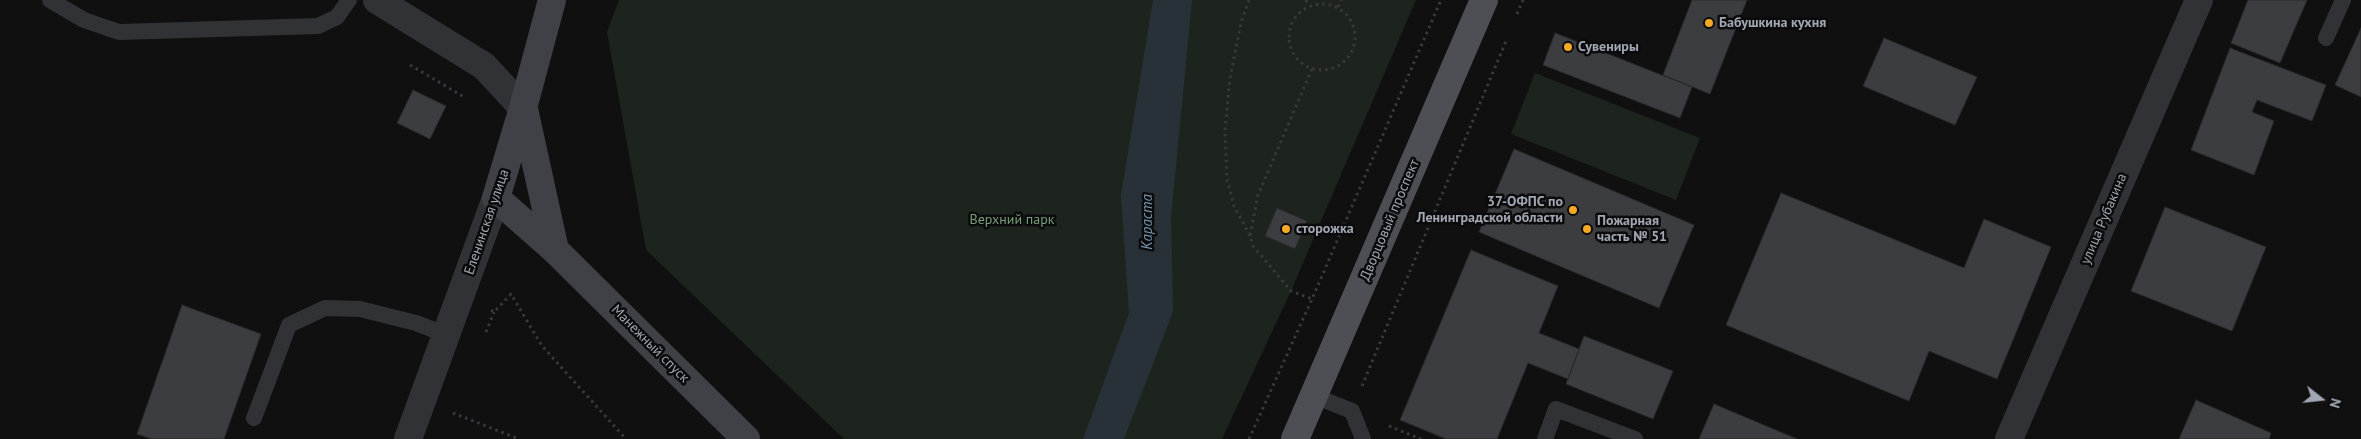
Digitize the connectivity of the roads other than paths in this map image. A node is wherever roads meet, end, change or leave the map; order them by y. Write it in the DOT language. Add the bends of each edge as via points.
graph roads {
  1 [pos="50,0"];
  2 [pos="349,0"];
  3 [pos="377,0"];
  4 [pos="552,0"];
  5 [pos="1484,0"];
  6 [pos="2199,0"];
  7 [pos="2343,0"];
  8 [pos="2326,38"];
  9 [pos="523,108"];
  10 [pos="496,198"];
  11 [pos="555,250"];
  12 [pos="447,335"];
  13 [pos="1314,396"];
  14 [pos="254,418"];
  15 [pos="408,439"];
  16 [pos="746,439"];
  17 [pos="1295,439"];
  18 [pos="1363,439"];
  19 [pos="1545,439"];
  20 [pos="1635,439"];
  21 [pos="2010,439"];
  1 -- 2 [label="lane" via="84,20 120,32 318,26 336,17"];
  3 -- 9 [label="street" via="484,66"];
  4 -- 9 [label="main road, Еленинская улица"];
  5 -- 13 [label="main road, Дворцовый проспект"];
  6 -- 21 [label="street, улица Рубакина"];
  7 -- 8 [label="lane"];
  9 -- 10 [label="main road, Еленинская улица"];
  9 -- 11 [label="main road"];
  10 -- 11 [label="main road, Манежный спуск"];
  10 -- 12 [label="street, Еленинская улица"];
  11 -- 16 [label="main road, Манежный спуск"];
  12 -- 14 [label="lane" via="416,323 360,309 324,308 289,324"];
  12 -- 15 [label="street, Еленинская улица"];
  13 -- 17 [label="main road, Дворцовый проспект"];
  13 -- 18 [label="lane" via="1352,411"];
  19 -- 20 [label="lane" via="1556,409"];
}
